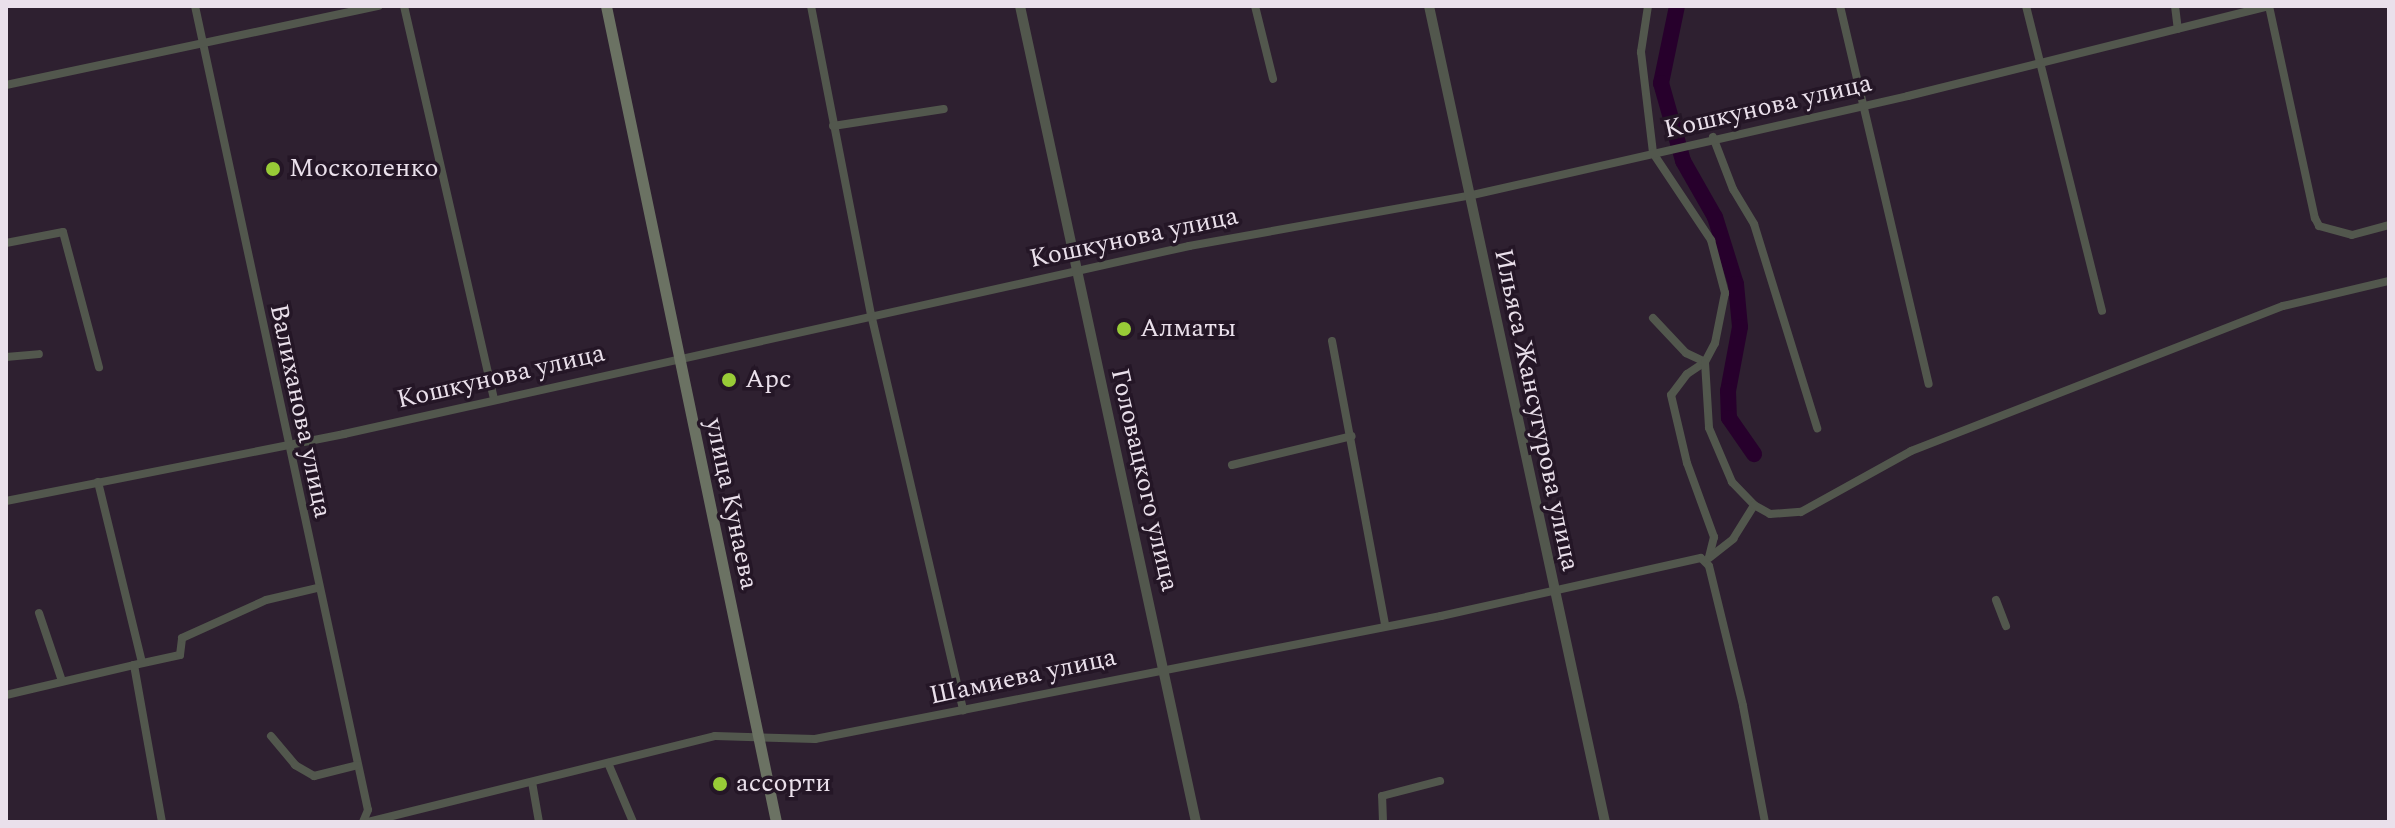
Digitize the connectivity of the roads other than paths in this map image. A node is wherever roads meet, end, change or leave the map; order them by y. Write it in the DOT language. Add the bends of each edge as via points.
graph roads {
  1 [pos="195,6"];
  2 [pos="379,6"];
  3 [pos="404,6"];
  4 [pos="606,6"];
  5 [pos="811,6"];
  6 [pos="1020,6"];
  7 [pos="1255,6"];
  8 [pos="1429,6"];
  9 [pos="1648,6"];
  10 [pos="1840,6"];
  11 [pos="2026,6"];
  12 [pos="2175,6"];
  13 [pos="2269,6"];
  14 [pos="2178,29"];
  15 [pos="203,44"];
  16 [pos="2041,63"];
  17 [pos="1273,79"];
  18 [pos="6,85"];
  19 [pos="1862,107"];
  20 [pos="944,109"];
  21 [pos="833,126"];
  22 [pos="1713,137"];
  23 [pos="1653,153"];
  24 [pos="1468,196"];
  25 [pos="2389,225"];
  26 [pos="6,243"];
  27 [pos="1074,270"];
  28 [pos="2389,281"];
  29 [pos="2102,311"];
  30 [pos="871,314"];
  31 [pos="1653,318"];
  32 [pos="1332,341"];
  33 [pos="39,354"];
  34 [pos="6,357"];
  35 [pos="677,357"];
  36 [pos="1705,362"];
  37 [pos="99,367"];
  38 [pos="1929,384"];
  39 [pos="494,398"];
  40 [pos="1817,428"];
  41 [pos="1352,436"];
  42 [pos="286,443"];
  43 [pos="1232,465"];
  44 [pos="98,482"];
  45 [pos="6,501"];
  46 [pos="1754,505"];
  47 [pos="1705,558"];
  48 [pos="317,588"];
  49 [pos="1552,590"];
  50 [pos="1996,600"];
  51 [pos="39,613"];
  52 [pos="1385,625"];
  53 [pos="2006,626"];
  54 [pos="138,664"];
  55 [pos="1163,668"];
  56 [pos="62,681"];
  57 [pos="6,695"];
  58 [pos="963,710"];
  59 [pos="271,736"];
  60 [pos="758,739"];
  61 [pos="608,763"];
  62 [pos="358,765"];
  63 [pos="1440,781"];
  64 [pos="532,782"];
  65 [pos="162,822"];
  66 [pos="365,822"];
  67 [pos="539,822"];
  68 [pos="633,822"];
  69 [pos="776,822"];
  70 [pos="1196,822"];
  71 [pos="1383,822"];
  72 [pos="1605,822"];
  73 [pos="1765,822"];
  1 -- 15 [label="street, Валиханова улица"];
  2 -- 15 [label="street"];
  3 -- 39 [label="street"];
  4 -- 35 [label="main road, улица Кунаева"];
  5 -- 21 [label="street"];
  6 -- 27 [label="street, Головацкого улица"];
  7 -- 17 [label="street"];
  8 -- 24 [label="street, Ильяса Жансугурова улица"];
  9 -- 23 [label="street" via="1641,52"];
  10 -- 19 [label="street"];
  11 -- 16 [label="street"];
  12 -- 14 [label="street"];
  13 -- 14 [label="street, Кошкунова улица"];
  13 -- 25 [label="street" via="2319,226 2352,235"];
  14 -- 16 [label="street, Кошкунова улица"];
  15 -- 18 [label="street"];
  15 -- 42 [label="street, Валиханова улица"];
  16 -- 19 [label="street, Кошкунова улица"];
  16 -- 29 [label="street"];
  19 -- 22 [label="street, Кошкунова улица"];
  19 -- 38 [label="street"];
  20 -- 21 [label="street"];
  21 -- 30 [label="street"];
  22 -- 23 [label="street, Кошкунова улица"];
  22 -- 40 [label="street" via="1733,189 1754,224"];
  23 -- 24 [label="street, Кошкунова улица"];
  23 -- 36 [label="street" via="1711,240 1722,274 1722,318"];
  24 -- 27 [label="street, Кошкунова улица"];
  24 -- 49 [label="street, Ильяса Жансугурова улица"];
  26 -- 37 [label="street" via="63,232"];
  27 -- 30 [label="street, Кошкунова улица"];
  27 -- 55 [label="street, Головацкого улица"];
  28 -- 46 [label="street" via="2283,306 1911,451 1801,512 1770,514"];
  30 -- 35 [label="street, Кошкунова улица"];
  30 -- 58 [label="street"];
  31 -- 36 [label="street" via="1686,353"];
  32 -- 41 [label="street"];
  33 -- 34 [label="street"];
  35 -- 39 [label="street, Кошкунова улица"];
  35 -- 60 [label="main road, улица Кунаева"];
  36 -- 46 [label="street" via="1709,428 1732,482"];
  36 -- 47 [label="street" via="1671,395 1687,463 1714,537"];
  39 -- 42 [label="street, Кошкунова улица"];
  41 -- 43 [label="street"];
  41 -- 52 [label="street"];
  42 -- 44 [label="street, Кошкунова улица"];
  42 -- 48 [label="street, Валиханова улица"];
  44 -- 45 [label="street, Кошкунова улица"];
  44 -- 54 [label="street"];
  46 -- 47 [label="street" via="1733,539"];
  47 -- 49 [label="street, Шамиева улица"];
  47 -- 73 [label="street"];
  48 -- 54 [label="street" via="266,600 182,638 180,655"];
  48 -- 62 [label="street, Валиханова улица"];
  49 -- 52 [label="street, Шамиева улица"];
  49 -- 72 [label="street, Ильяса Жансугурова улица"];
  50 -- 53 [label="street"];
  51 -- 56 [label="street"];
  52 -- 55 [label="street, Шамиева улица"];
  54 -- 56 [label="street"];
  54 -- 65 [label="street"];
  55 -- 58 [label="street, Шамиева улица"];
  55 -- 70 [label="street, Головацкого улица"];
  56 -- 57 [label="street"];
  58 -- 60 [label="street, Шамиева улица" via="815,739"];
  59 -- 62 [label="street" via="295,765 314,776"];
  60 -- 61 [label="street, Шамиева улица" via="715,736"];
  60 -- 69 [label="main road, улица Кунаева"];
  61 -- 64 [label="street, Шамиева улица"];
  61 -- 68 [label="street"];
  62 -- 66 [label="street, Валиханова улица" via="368,810"];
  63 -- 71 [label="street" via="1382,796"];
  64 -- 66 [label="street, Шамиева улица"];
  64 -- 67 [label="street"];
}
